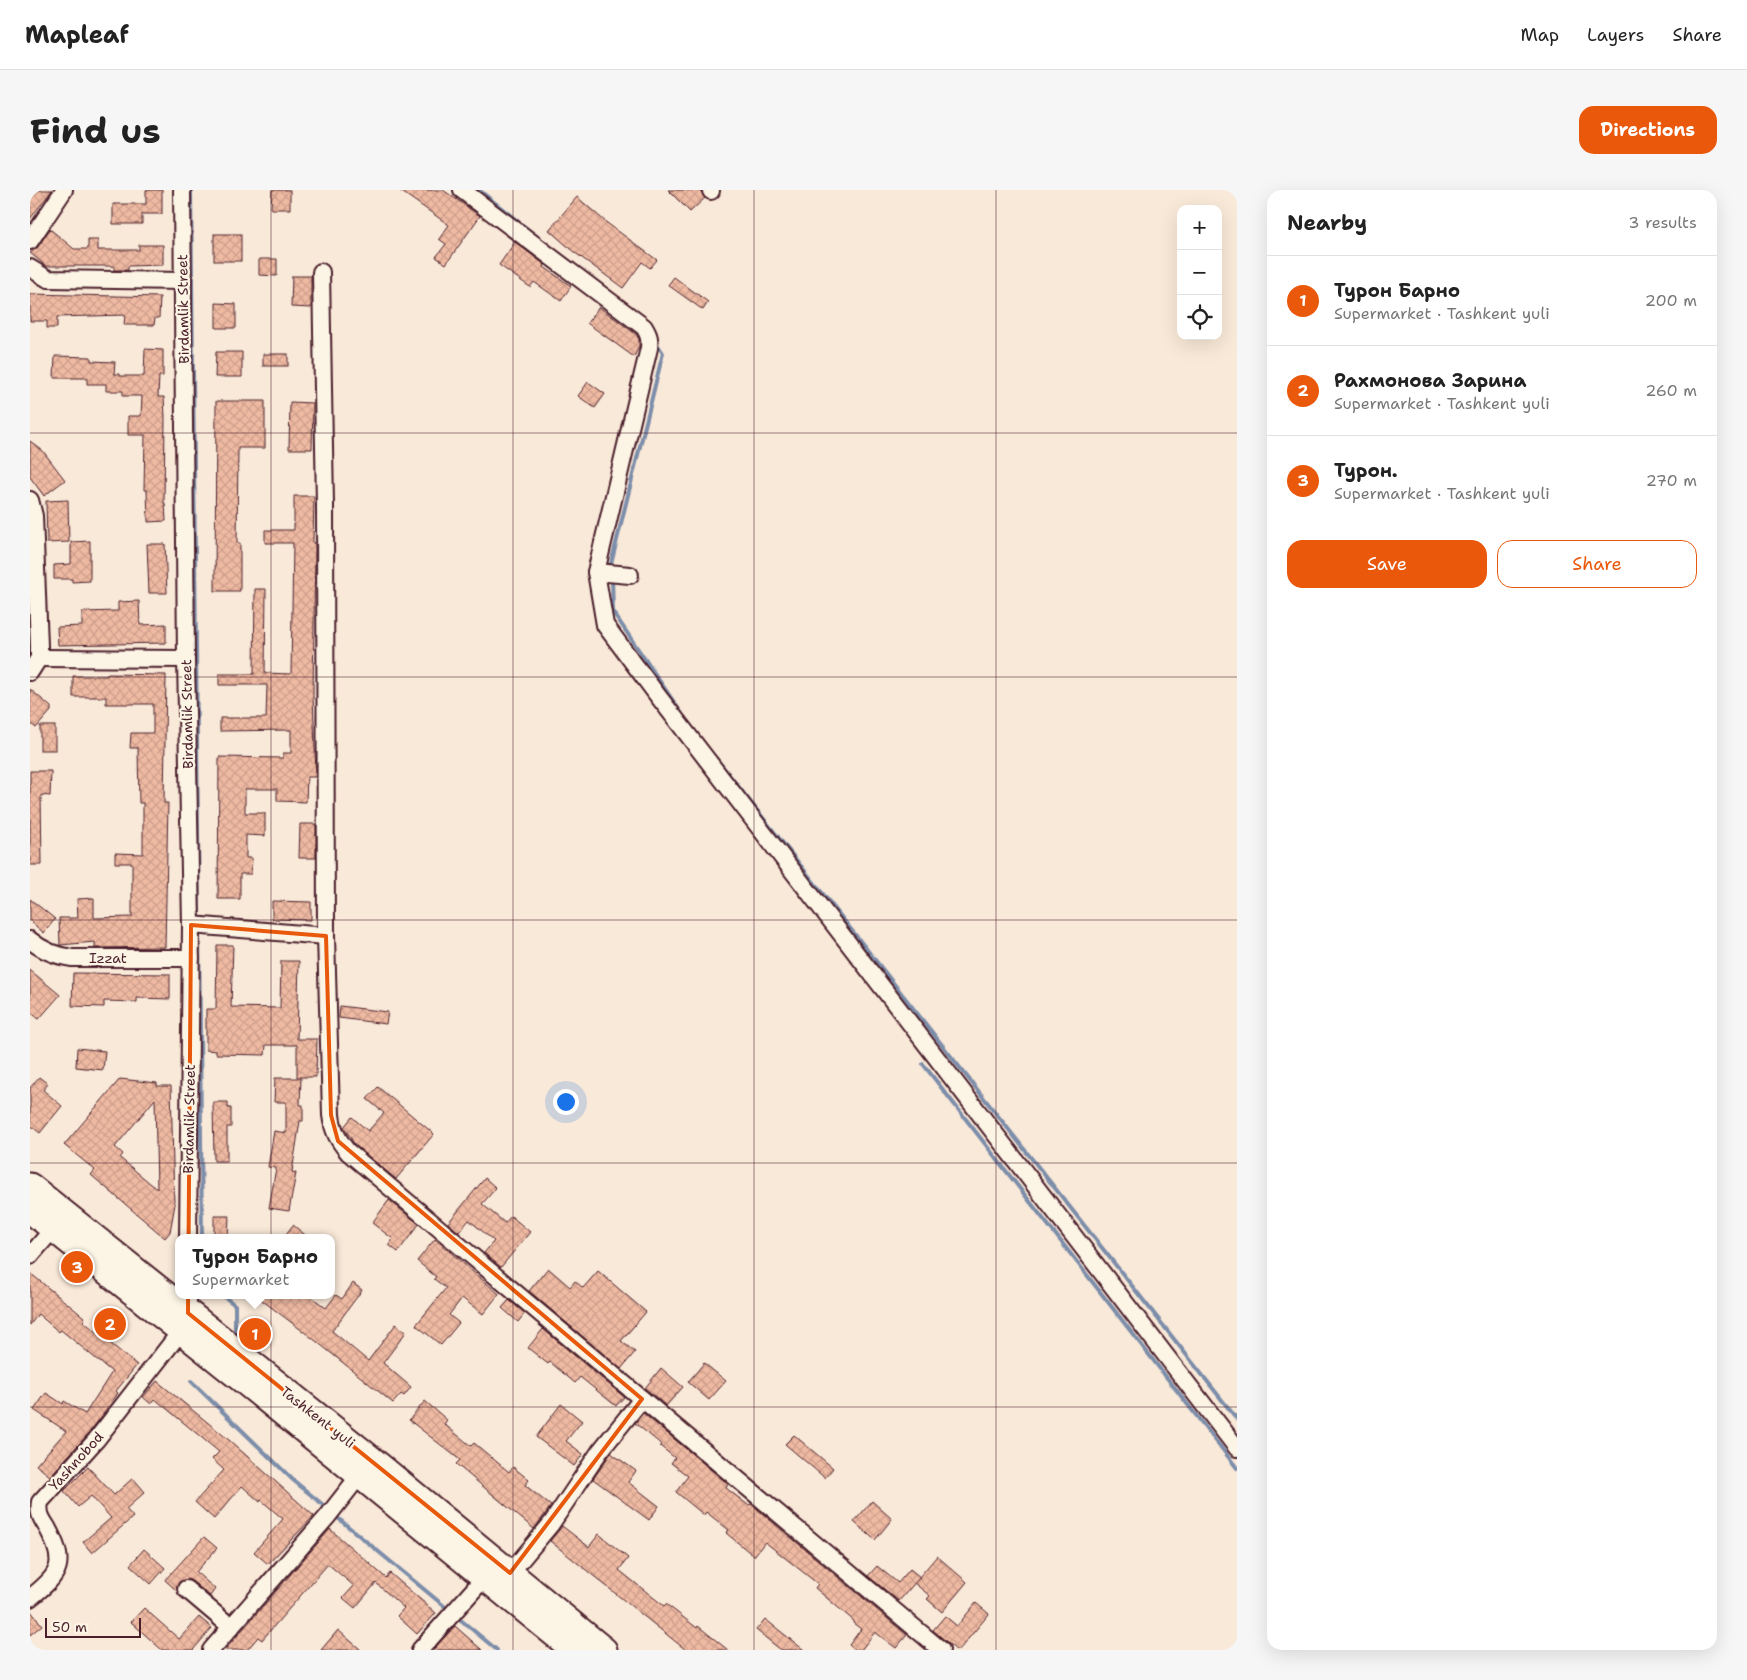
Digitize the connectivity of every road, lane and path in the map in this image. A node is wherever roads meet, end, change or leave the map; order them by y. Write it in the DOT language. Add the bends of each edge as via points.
graph roads {
  1 [pos="64,190"];
  2 [pos="182,190"];
  3 [pos="462,190"];
  4 [pos="30,241"];
  5 [pos="30,268"];
  6 [pos="322,272"];
  7 [pos="183,281"];
  8 [pos="30,500"];
  9 [pos="596,572"];
  10 [pos="630,575"];
  11 [pos="39,658"];
  12 [pos="186,660"];
  13 [pos="30,672"];
  14 [pos="191,925"];
  15 [pos="326,936"];
  16 [pos="30,940"];
  17 [pos="191,958"];
  18 [pos="30,1186"];
  19 [pos="30,1210"];
  20 [pos="54,1229"];
  21 [pos="188,1234"];
  22 [pos="30,1256"];
  23 [pos="185,1313"];
  24 [pos="642,1399"];
  25 [pos="1237,1448"];
  26 [pos="359,1476"];
  27 [pos="510,1573"];
  28 [pos="485,1577"];
  29 [pos="186,1588"];
  30 [pos="30,1598"];
  31 [pos="231,1627"];
  32 [pos="210,1650"];
  33 [pos="420,1650"];
  34 [pos="574,1650"];
  35 [pos="604,1650"];
  36 [pos="941,1650"];
  1 -- 4 [label="street"];
  2 -- 7 [label="street, Birdamlik Street"];
  3 -- 9 [label="street" via="648,334 650,340"];
  5 -- 7 [label="street" via="48,279"];
  6 -- 15 [label="street"];
  7 -- 12 [label="street, Birdamlik Street"];
  8 -- 11 [label="street" via="34,516"];
  9 -- 10 [label="street"];
  9 -- 25 [label="street" via="605,625"];
  11 -- 12 [label="street"];
  11 -- 13 [label="street"];
  12 -- 14 [label="street, Birdamlik Street"];
  14 -- 15 [label="street"];
  14 -- 17 [label="street, Birdamlik Street"];
  15 -- 24 [label="street" via="331,1115 332,1129 338,1141"];
  16 -- 17 [label="street, Izzat" via="47,952 66,957"];
  17 -- 21 [label="street, Birdamlik Street"];
  18 -- 23 [label="highway, Tashkent yuli"];
  19 -- 20 [label="highway, Tashkent yuli"];
  20 -- 22 [label="street"];
  20 -- 23 [label="highway, Tashkent yuli"];
  23 -- 26 [label="highway, Tashkent yuli"];
  23 -- 27 [label="highway, Tashkent yuli"];
  23 -- 30 [label="street, Yashnobod" via="96,1440 40,1502 40,1516 57,1546 58,1569 53,1578"];
  24 -- 27 [label="street" via="600,1451 551,1524"];
  24 -- 36 [label="street"];
  26 -- 28 [label="highway, Tashkent yuli"];
  26 -- 31 [label="street"];
  27 -- 35 [label="highway, Tashkent yuli"];
  28 -- 33 [label="street"];
  28 -- 34 [label="highway, Tashkent yuli"];
  29 -- 31 [label="street"];
  31 -- 32 [label="street"];
}
